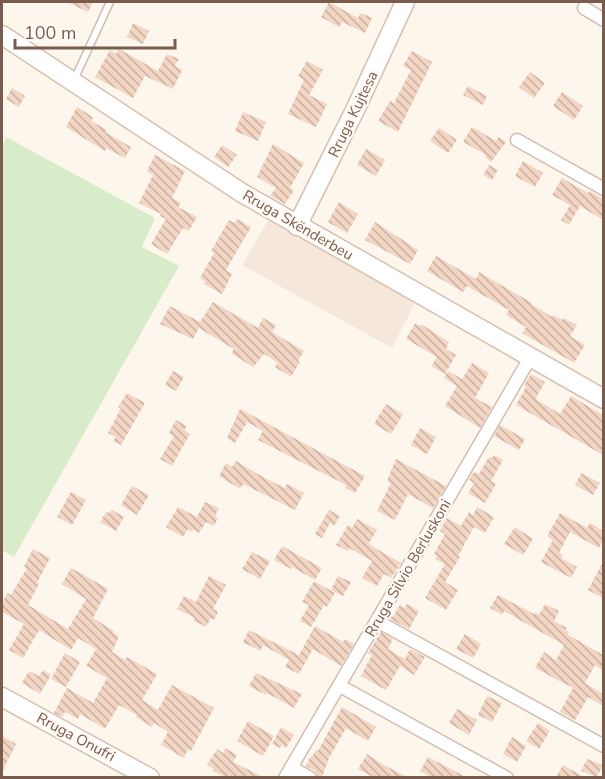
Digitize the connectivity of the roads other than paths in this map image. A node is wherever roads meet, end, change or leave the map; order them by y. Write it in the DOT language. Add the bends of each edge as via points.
graph roads {
  1 [pos="110,2"];
  2 [pos="405,2"];
  3 [pos="584,8"];
  4 [pos="603,20"];
  5 [pos="2,35"];
  6 [pos="73,82"];
  7 [pos="518,140"];
  8 [pos="603,189"];
  9 [pos="297,226"];
  10 [pos="530,358"];
  11 [pos="603,399"];
  12 [pos="377,621"];
  13 [pos="340,686"];
  14 [pos="2,697"];
  15 [pos="603,746"];
  16 [pos="288,772"];
  17 [pos="150,777"];
  18 [pos="310,777"];
  19 [pos="507,777"];
  1 -- 6 [label="lane"];
  2 -- 9 [label="main road, Rruga Kujtesa"];
  3 -- 4 [label="street"];
  5 -- 6 [label="main road, Rruga Skënderbeu"];
  6 -- 9 [label="main road, Rruga Skënderbeu"];
  7 -- 8 [label="street"];
  9 -- 10 [label="main road, Rruga Skënderbeu"];
  10 -- 11 [label="main road, Rruga Skënderbeu"];
  10 -- 12 [label="street, Rruga Silvio Berluskoni"];
  12 -- 13 [label="street, Rruga Silvio Berluskoni"];
  12 -- 15 [label="street"];
  13 -- 16 [label="street, Rruga Silvio Berluskoni"];
  13 -- 19 [label="street"];
  14 -- 17 [label="main road, Rruga Onufri"];
  16 -- 18 [label="street"];
}
